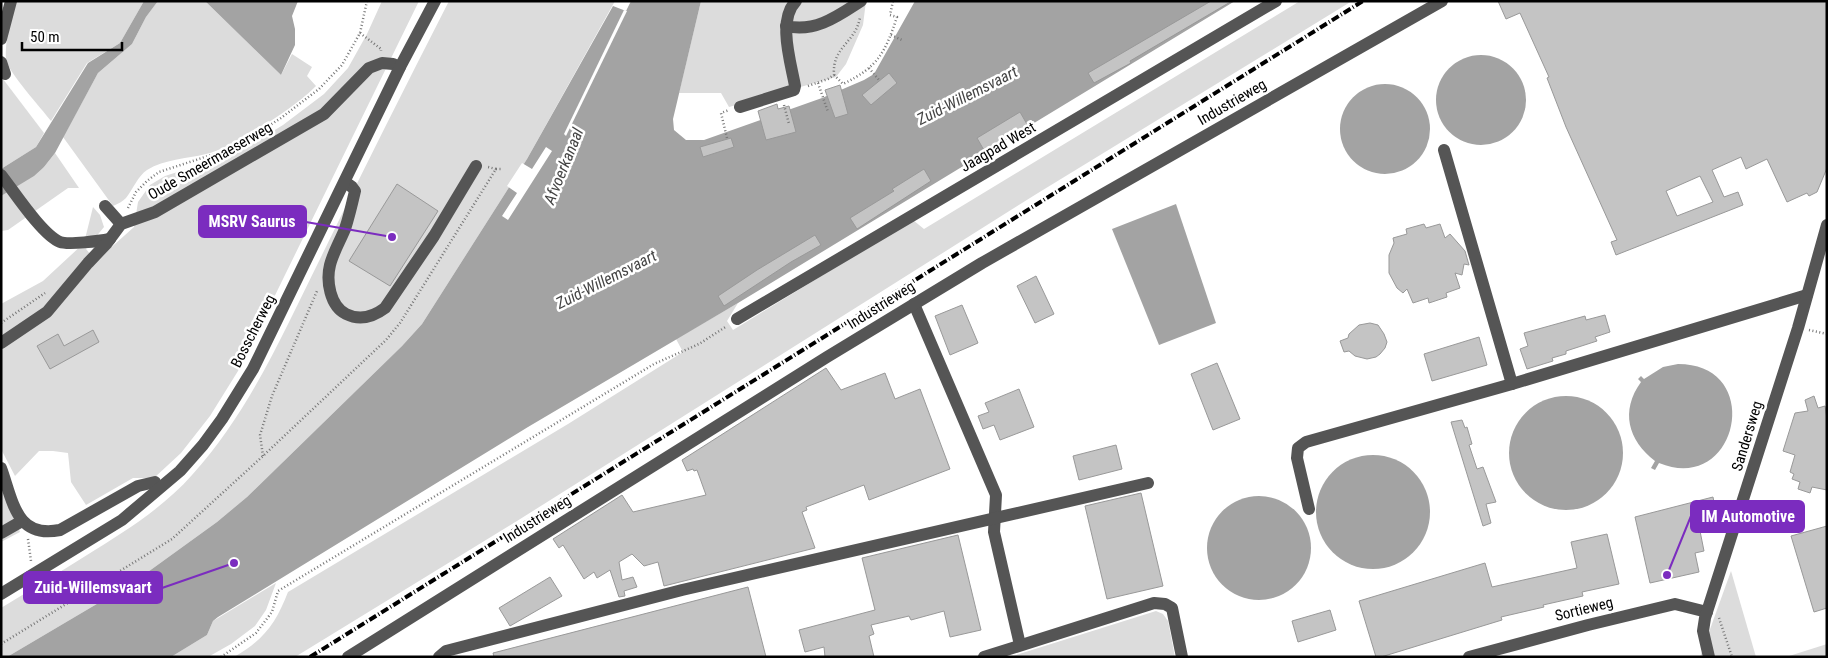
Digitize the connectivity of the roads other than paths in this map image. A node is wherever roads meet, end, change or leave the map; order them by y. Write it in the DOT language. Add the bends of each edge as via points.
graph roads {
  1 [pos="11,1"];
  2 [pos="435,1"];
  3 [pos="796,1"];
  4 [pos="1276,1"];
  5 [pos="1442,1"];
  6 [pos="860,2"];
  7 [pos="4,20"];
  8 [pos="786,26"];
  9 [pos="1,39"];
  10 [pos="400,67"];
  11 [pos="740,108"];
  12 [pos="1444,150"];
  13 [pos="476,166"];
  14 [pos="1,174"];
  15 [pos="345,182"];
  16 [pos="105,206"];
  17 [pos="121,224"];
  18 [pos="1827,225"];
  19 [pos="110,239"];
  20 [pos="1807,295"];
  21 [pos="914,304"];
  22 [pos="737,319"];
  23 [pos="1,344"];
  24 [pos="1512,384"];
  25 [pos="1,468"];
  26 [pos="155,482"];
  27 [pos="1148,483"];
  28 [pos="1309,509"];
  29 [pos="996,517"];
  30 [pos="22,521"];
  31 [pos="1,533"];
  32 [pos="1,594"];
  33 [pos="1713,615"];
  34 [pos="1020,645"];
  35 [pos="348,657"];
  36 [pos="439,657"];
  37 [pos="984,657"];
  38 [pos="1182,657"];
  39 [pos="1469,657"];
  40 [pos="1709,657"];
  1 -- 7 [label="street"];
  2 -- 10 [label="street, Bosscherweg"];
  3 -- 8 [label="street" via="790,9"];
  4 -- 22 [label="street, Jaagpad West"];
  5 -- 21 [label="street, Industrieweg"];
  6 -- 8 [label="street" via="822,24 800,28"];
  7 -- 9 [label="street"];
  8 -- 11 [label="street" via="794,90"];
  10 -- 15 [label="street, Bosscherweg"];
  10 -- 17 [label="street, Oude Smeermaeserweg" via="382,63 369,68 324,114 155,212"];
  12 -- 24 [label="street"];
  13 -- 15 [label="street" via="385,308 362,318 342,312 333,300 329,286 330,266 355,192"];
  14 -- 19 [label="street" via="40,226 60,242"];
  15 -- 32 [label="street, Bosscherweg" via="253,370 203,445 180,470 122,520"];
  16 -- 17 [label="street"];
  17 -- 19 [label="street"];
  18 -- 20 [label="street, Sandersweg"];
  19 -- 23 [label="street" via="47,312"];
  20 -- 24 [label="street"];
  20 -- 33 [label="street, Sandersweg"];
  21 -- 29 [label="street" via="996,495"];
  21 -- 35 [label="street, Industrieweg"];
  24 -- 28 [label="street" via="1306,442 1298,448 1297,458"];
  25 -- 30 [label="street"];
  26 -- 30 [label="street" via="138,486 60,530 48,533"];
  27 -- 29 [label="street"];
  29 -- 34 [label="street" via="994,532"];
  29 -- 36 [label="street" via="682,590 446,651"];
  30 -- 31 [label="street"];
  33 -- 39 [label="street, Sortieweg" via="1675,604"];
  33 -- 40 [label="street, Sandersweg" via="1703,630"];
  34 -- 37 [label="street"];
  34 -- 38 [label="street" via="1154,603 1172,608"];
}
